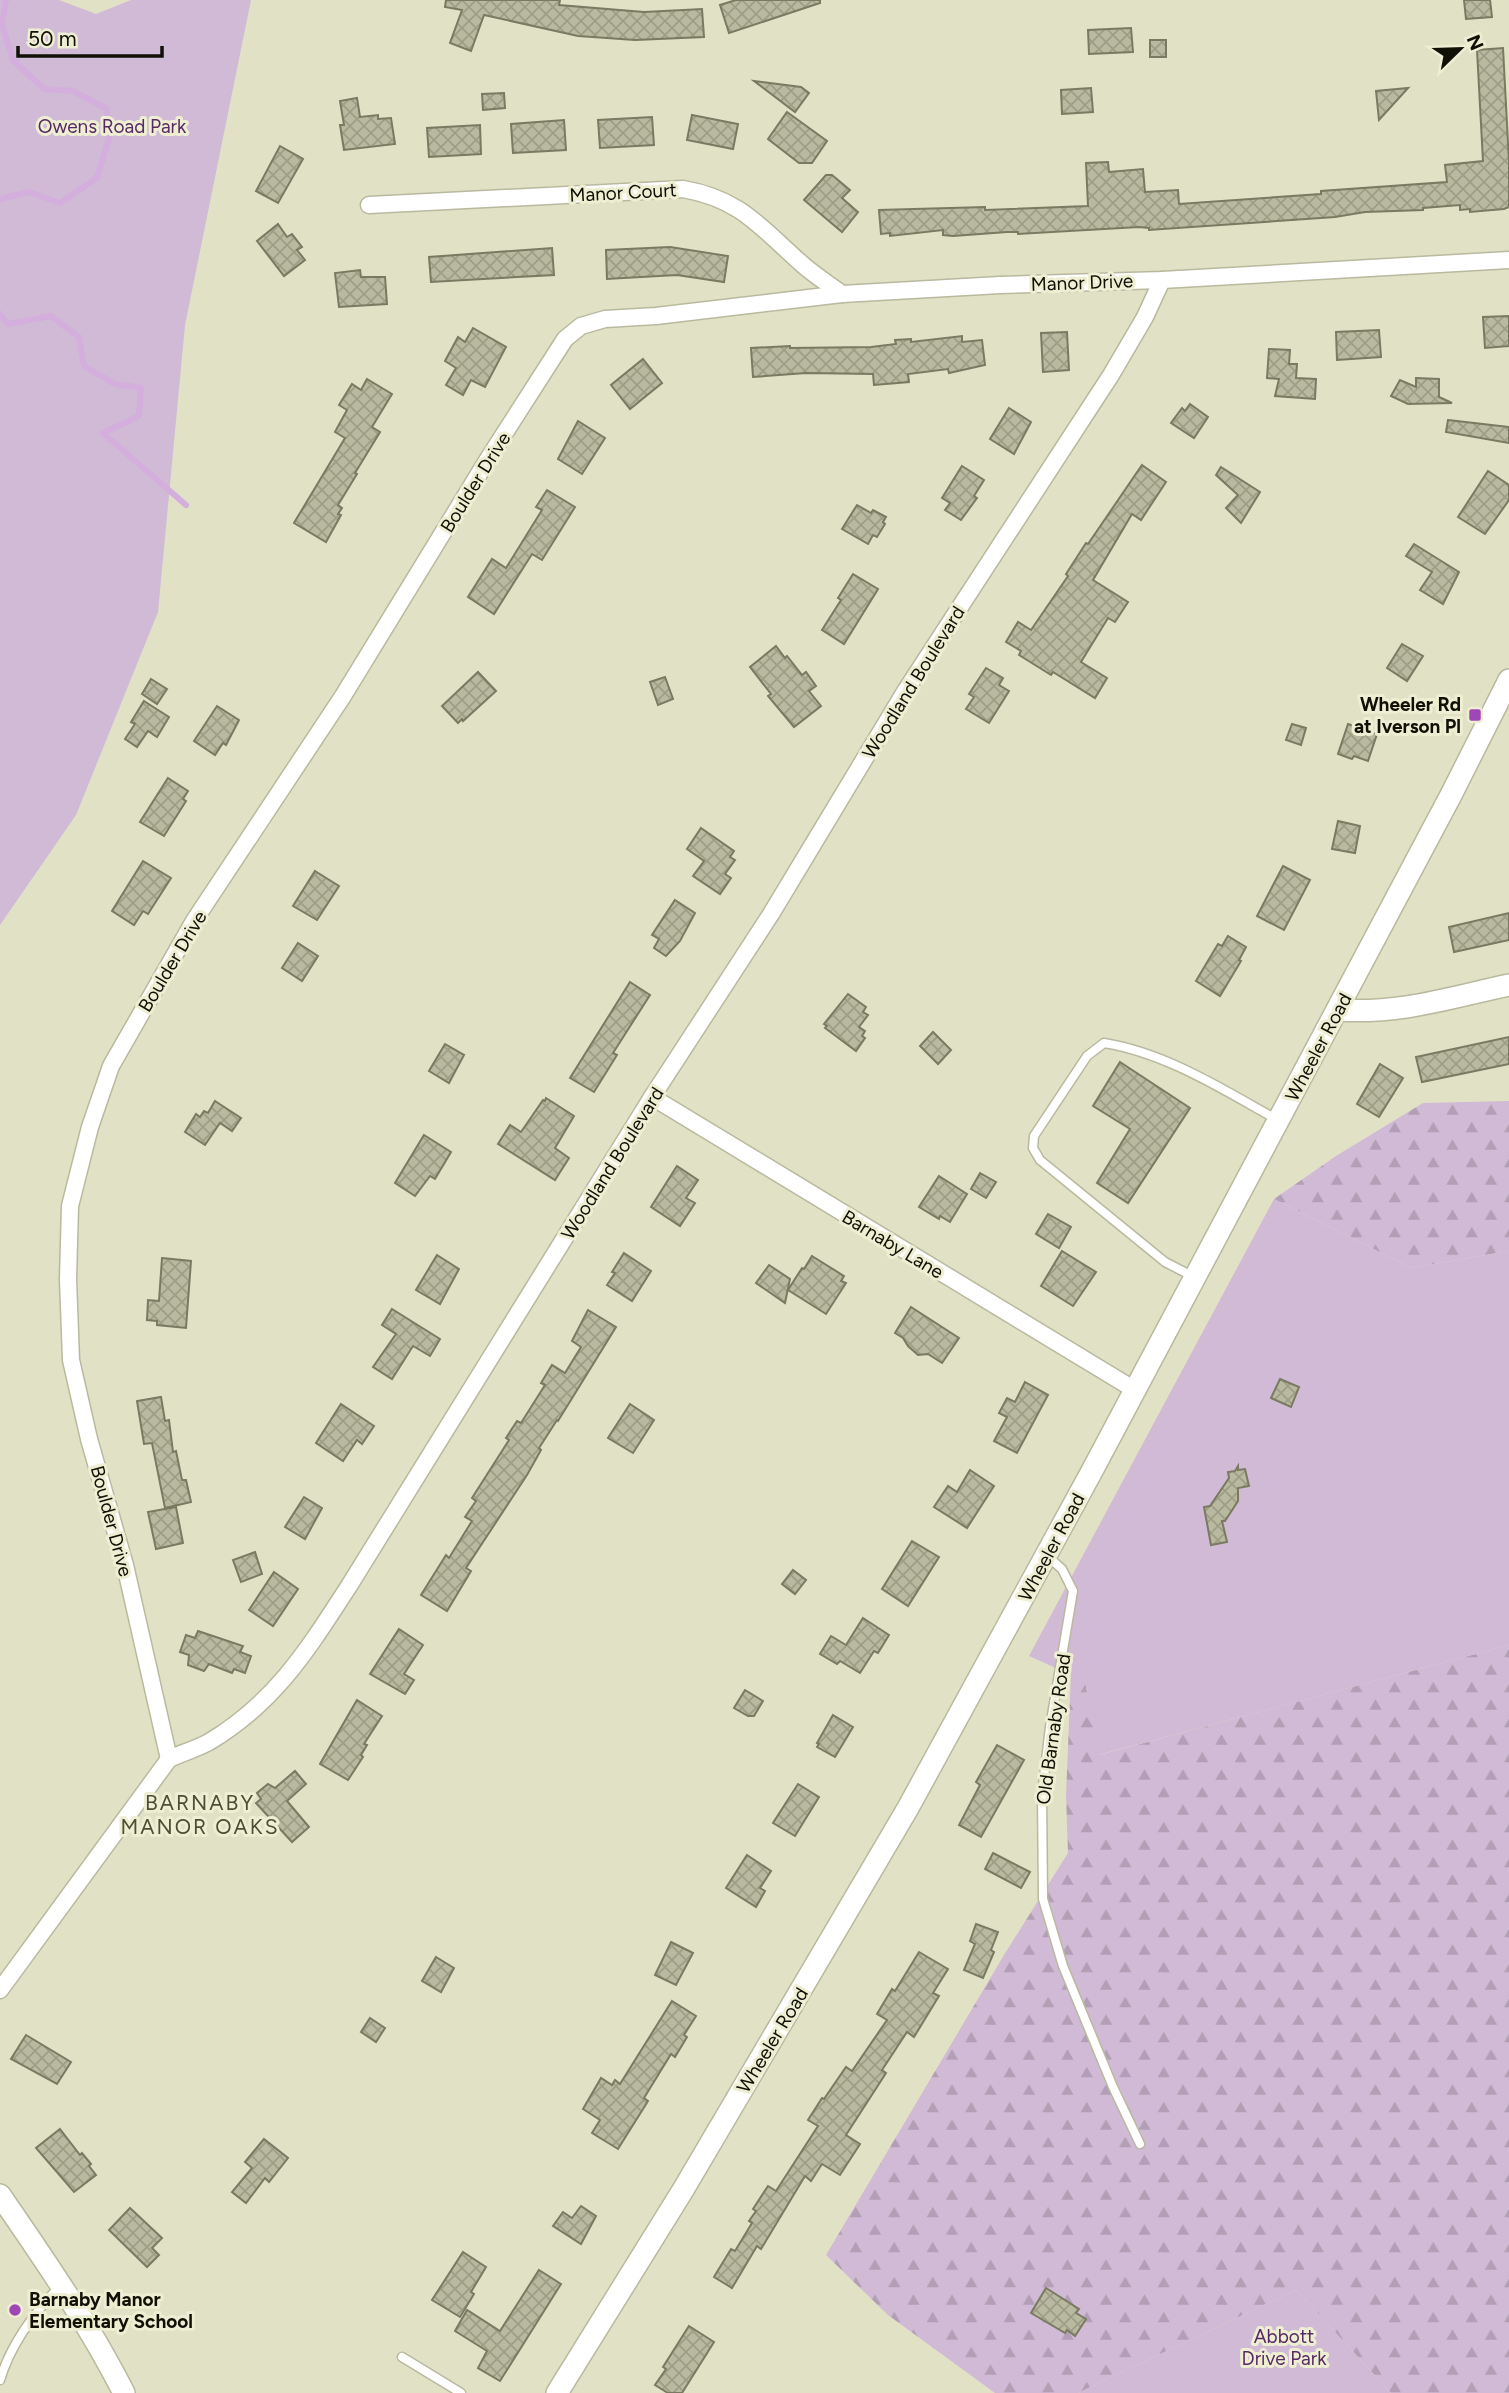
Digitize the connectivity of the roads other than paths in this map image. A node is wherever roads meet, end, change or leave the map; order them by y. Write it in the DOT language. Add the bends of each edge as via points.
graph roads {
  1 [pos="369,205"];
  2 [pos="1509,260"];
  3 [pos="1162,280"];
  4 [pos="842,294"];
  5 [pos="656,316"];
  6 [pos="1509,680"];
  7 [pos="1509,985"];
  8 [pos="1337,1010"];
  9 [pos="652,1097"];
  10 [pos="1279,1120"];
  11 [pos="1195,1278"];
  12 [pos="1135,1390"];
  13 [pos="1047,1556"];
  14 [pos="169,1759"];
  15 [pos="0,1990"];
  16 [pos="1140,2144"];
  17 [pos="0,2195"];
  18 [pos="60,2285"];
  19 [pos="402,2357"];
  20 [pos="0,2380"];
  21 [pos="124,2393"];
  22 [pos="461,2393"];
  23 [pos="557,2393"];
  1 -- 4 [label="street, Manor Court" via="696,191 731,204 757,221 804,266"];
  2 -- 3 [label="street, Manor Drive"];
  3 -- 4 [label="street, Manor Drive"];
  3 -- 9 [label="street, Woodland Boulevard" via="1111,375 906,690 771,914"];
  4 -- 5 [label="street, Manor Drive"];
  5 -- 14 [label="street, Boulder Drive" via="592,322 572,331 565,340 343,696 194,921 111,1066 90,1127 70,1206 71,1360 125,1565"];
  6 -- 8 [label="main road, Wheeler Road"];
  7 -- 8 [label="main road" via="1404,1009"];
  8 -- 10 [label="main road, Wheeler Road"];
  9 -- 12 [label="street, Barnaby Lane"];
  9 -- 14 [label="street, Woodland Boulevard" via="303,1655 260,1705 206,1743"];
  10 -- 11 [label="main road, Wheeler Road"];
  10 -- 11 [label="lane" via="1166,1061 1104,1043 1087,1056 1034,1136 1033,1147 1040,1160 1165,1262"];
  11 -- 12 [label="main road, Wheeler Road"];
  12 -- 13 [label="main road, Wheeler Road"];
  13 -- 16 [label="lane, Old Barnaby Road" via="1062,1569 1073,1591 1042,1794 1043,1899 1063,1966"];
  13 -- 23 [label="main road, Wheeler Road" via="835,1936"];
  14 -- 15 [label="street"];
  17 -- 18 [label="main road"];
  18 -- 20 [label="lane" via="18,2338"];
  18 -- 21 [label="main road"];
  19 -- 22 [label="lane"];
}
